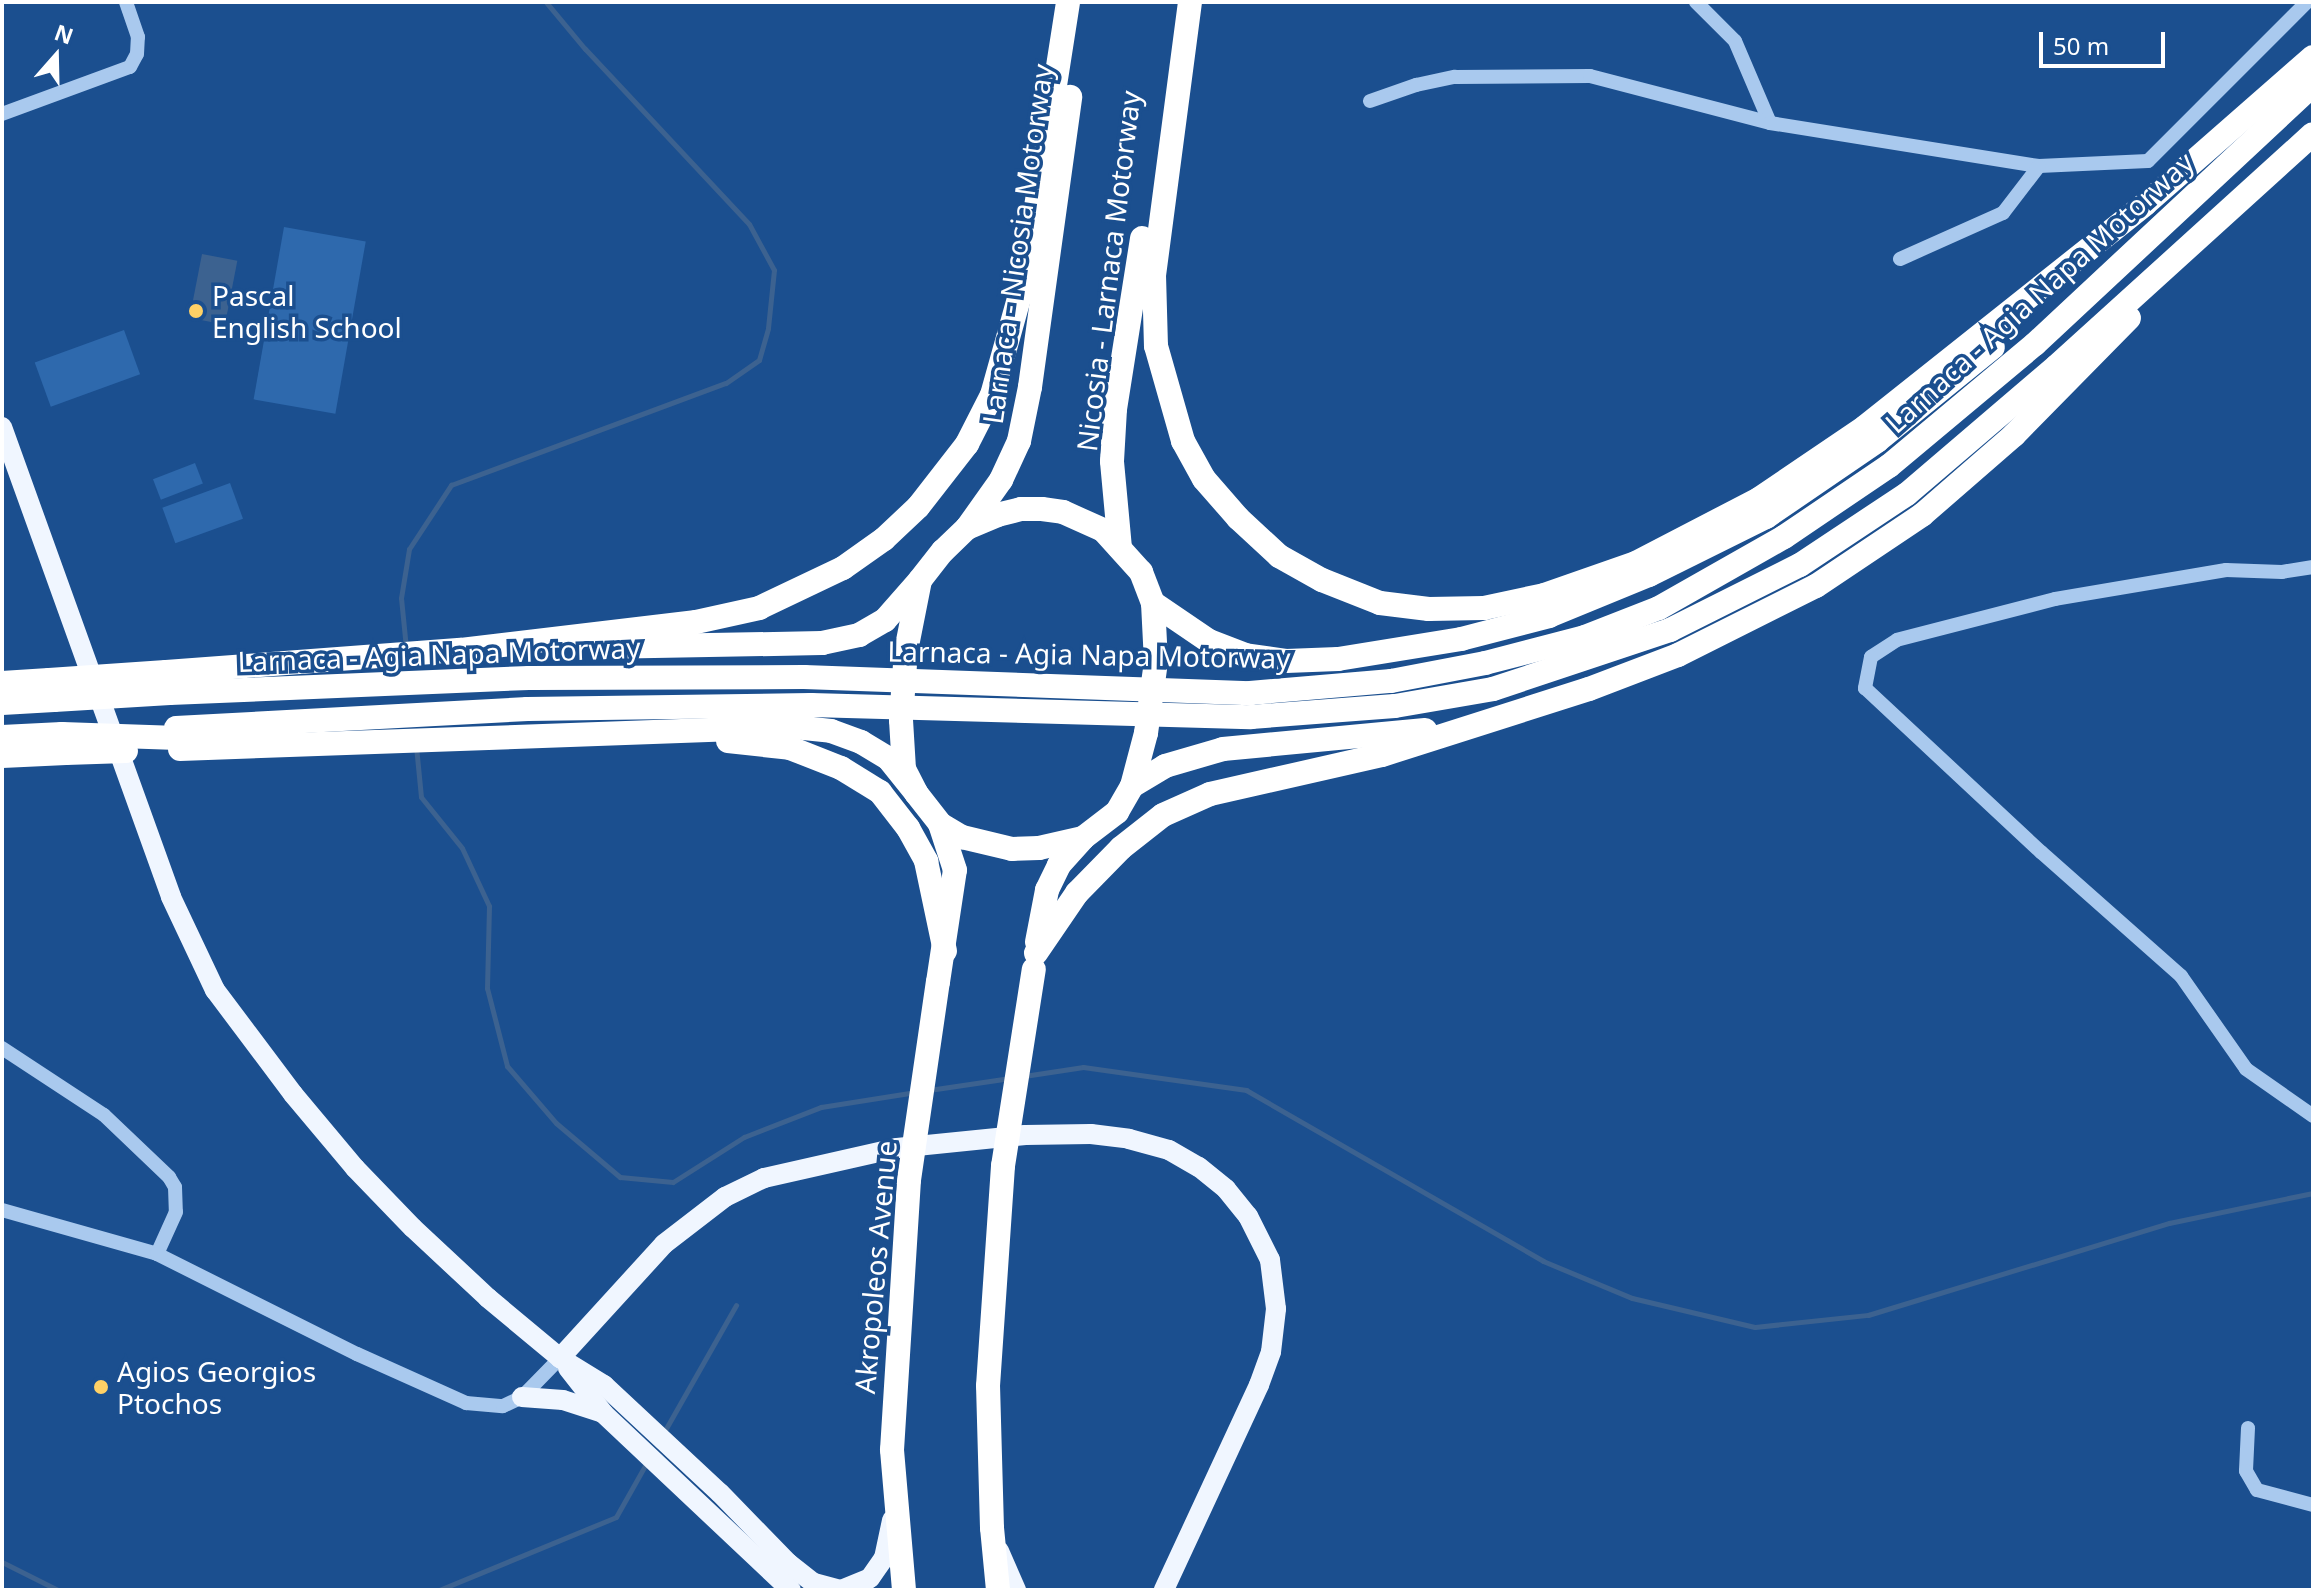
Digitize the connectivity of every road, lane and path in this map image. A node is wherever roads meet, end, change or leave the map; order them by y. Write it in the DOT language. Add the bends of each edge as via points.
graph roads {
  1 [pos="126,2"];
  2 [pos="1068,2"];
  3 [pos="1083,2"];
  4 [pos="1173,2"];
  5 [pos="1190,2"];
  6 [pos="1696,2"];
  7 [pos="2306,2"];
  8 [pos="2313,11"];
  9 [pos="2313,57"];
  10 [pos="2305,92"];
  11 [pos="1370,101"];
  12 [pos="2,114"];
  13 [pos="1770,123"];
  14 [pos="2313,134"];
  15 [pos="2039,166"];
  16 [pos="2188,247"];
  17 [pos="1900,259"];
  18 [pos="2,427"];
  19 [pos="967,528"];
  20 [pos="1120,548"];
  21 [pos="2313,567"];
  22 [pos="920,580"];
  23 [pos="1153,603"];
  24 [pos="461,650"];
  25 [pos="168,682"];
  26 [pos="2,683"];
  27 [pos="51,690"];
  28 [pos="2,703"];
  29 [pos="1493,719"];
  30 [pos="624,731"];
  31 [pos="2,737"];
  32 [pos="178,739"];
  33 [pos="64,744"];
  34 [pos="2,756"];
  35 [pos="1132,786"];
  36 [pos="916,793"];
  37 [pos="940,824"];
  38 [pos="1083,838"];
  39 [pos="945,951"];
  40 [pos="1035,961"];
  41 [pos="2,1048"];
  42 [pos="2313,1116"];
  43 [pos="2,1210"];
  44 [pos="157,1254"];
  45 [pos="560,1358"];
  46 [pos="522,1397"];
  47 [pos="604,1414"];
  48 [pos="2248,1428"];
  49 [pos="894,1504"];
  50 [pos="2313,1505"];
  51 [pos="992,1528"];
  52 [pos="782,1580"];
  53 [pos="904,1590"];
  54 [pos="998,1590"];
  55 [pos="1016,1590"];
  56 [pos="1164,1590"];
  1 -- 12 [label="street" via="138,37 130,67"];
  2 -- 24 [label="highway" via="1025,277 1009,345 967,444 918,507 843,568 759,608 696,622"];
  3 -- 19 [label="highway, Larnaca - Nicosia Motorway" via="1019,441 1001,480"];
  4 -- 20 [label="highway, Nicosia - Larnaca Motorway" via="1115,409 1112,461"];
  5 -- 9 [label="highway" via="1154,275 1156,346 1183,441 1204,479 1279,556 1380,603 1429,609 1484,608 1544,595 1636,563 1759,499 1865,427 2109,233"];
  6 -- 13 [label="street" via="1735,41"];
  7 -- 8 [label="street"];
  7 -- 15 [label="street" via="2148,161"];
  10 -- 23 [label="highway" via="1877,441 1766,517 1649,575 1549,616 1461,639 1338,659 1286,661 1245,655 1209,641"];
  10 -- 25 [label="highway, Larnaca - Agia Napa Motorway" via="2035,344 1889,466 1756,553 1659,608 1585,637 1391,681 1250,693 728,677"];
  11 -- 13 [label="street" via="1455,77 1590,76"];
  13 -- 15 [label="street"];
  14 -- 16 [label="highway, Larnaca - Agia Napa Motorway"];
  15 -- 17 [label="street" via="2003,213"];
  16 -- 29 [label="highway" via="2116,334 2014,435 1922,515 1816,586 1678,655"];
  16 -- 32 [label="highway, Larnaca - Agia Napa Motorway" via="1907,494 1800,565 1670,630 1493,689 1395,706 1251,717 811,705 527,709"];
  18 -- 45 [label="main road" via="138,814 215,990 355,1168 488,1298"];
  19 -- 20 [label="highway" via="1021,509 1063,512 1103,530"];
  19 -- 22 [label="highway, Larnaca - Nicosia Motorway"];
  20 -- 23 [label="highway" via="1141,572"];
  21 -- 42 [label="street" via="2226,570 2071,596 1897,640 1871,657 1865,688 2181,976 2246,1069"];
  22 -- 24 [label="highway, Larnaca - Nicosia Motorway" via="885,620 859,635 822,643"];
  22 -- 36 [label="highway, bridge" via="906,651 901,720 904,769"];
  23 -- 35 [label="highway, bridge" via="1156,662"];
  24 -- 25 [label="highway"];
  25 -- 27 [label="highway, Larnaca - Agia Napa Motorway, bridge"];
  26 -- 27 [label="highway"];
  27 -- 28 [label="highway, Larnaca - Agia Napa Motorway"];
  29 -- 35 [label="highway" via="1332,741 1223,749 1165,766"];
  29 -- 40 [label="highway" via="1382,755 1210,794 1163,815 1077,893"];
  30 -- 32 [label="highway" via="373,741"];
  30 -- 36 [label="highway" via="831,731 888,758"];
  30 -- 39 [label="highway" via="790,748 841,768 880,792 926,861"];
  31 -- 33 [label="highway"];
  32 -- 33 [label="highway, bridge"];
  33 -- 34 [label="highway"];
  35 -- 38 [label="highway" via="1117,812"];
  36 -- 37 [label="highway"];
  37 -- 38 [label="highway" via="962,837 1012,849"];
  37 -- 39 [label="highway, Akropoleos Avenue" via="955,870"];
  38 -- 40 [label="highway" via="1059,865 1047,890"];
  39 -- 49 [label="highway, Akropoleos Avenue, bridge" via="909,1180 892,1450"];
  40 -- 51 [label="highway, bridge" via="1003,1166 988,1386"];
  41 -- 44 [label="street" via="104,1115 169,1177 176,1212"];
  43 -- 44 [label="street"];
  44 -- 46 [label="street" via="466,1403 503,1406"];
  45 -- 46 [label="street"];
  45 -- 47 [label="main road"];
  45 -- 52 [label="main road" via="604,1385 661,1438"];
  45 -- 56 [label="main road" via="664,1244 725,1197 764,1178 897,1148 1025,1135 1091,1134 1169,1150 1226,1189 1248,1216 1270,1260 1276,1309 1267,1363"];
  46 -- 47 [label="main road" via="563,1400"];
  47 -- 52 [label="main road"];
  48 -- 50 [label="street" via="2246,1471 2257,1490"];
  49 -- 52 [label="main road" via="884,1558 862,1583 841,1590"];
  49 -- 53 [label="highway, Akropoleos Avenue"];
  51 -- 54 [label="highway"];
  51 -- 55 [label="main road"];
}
